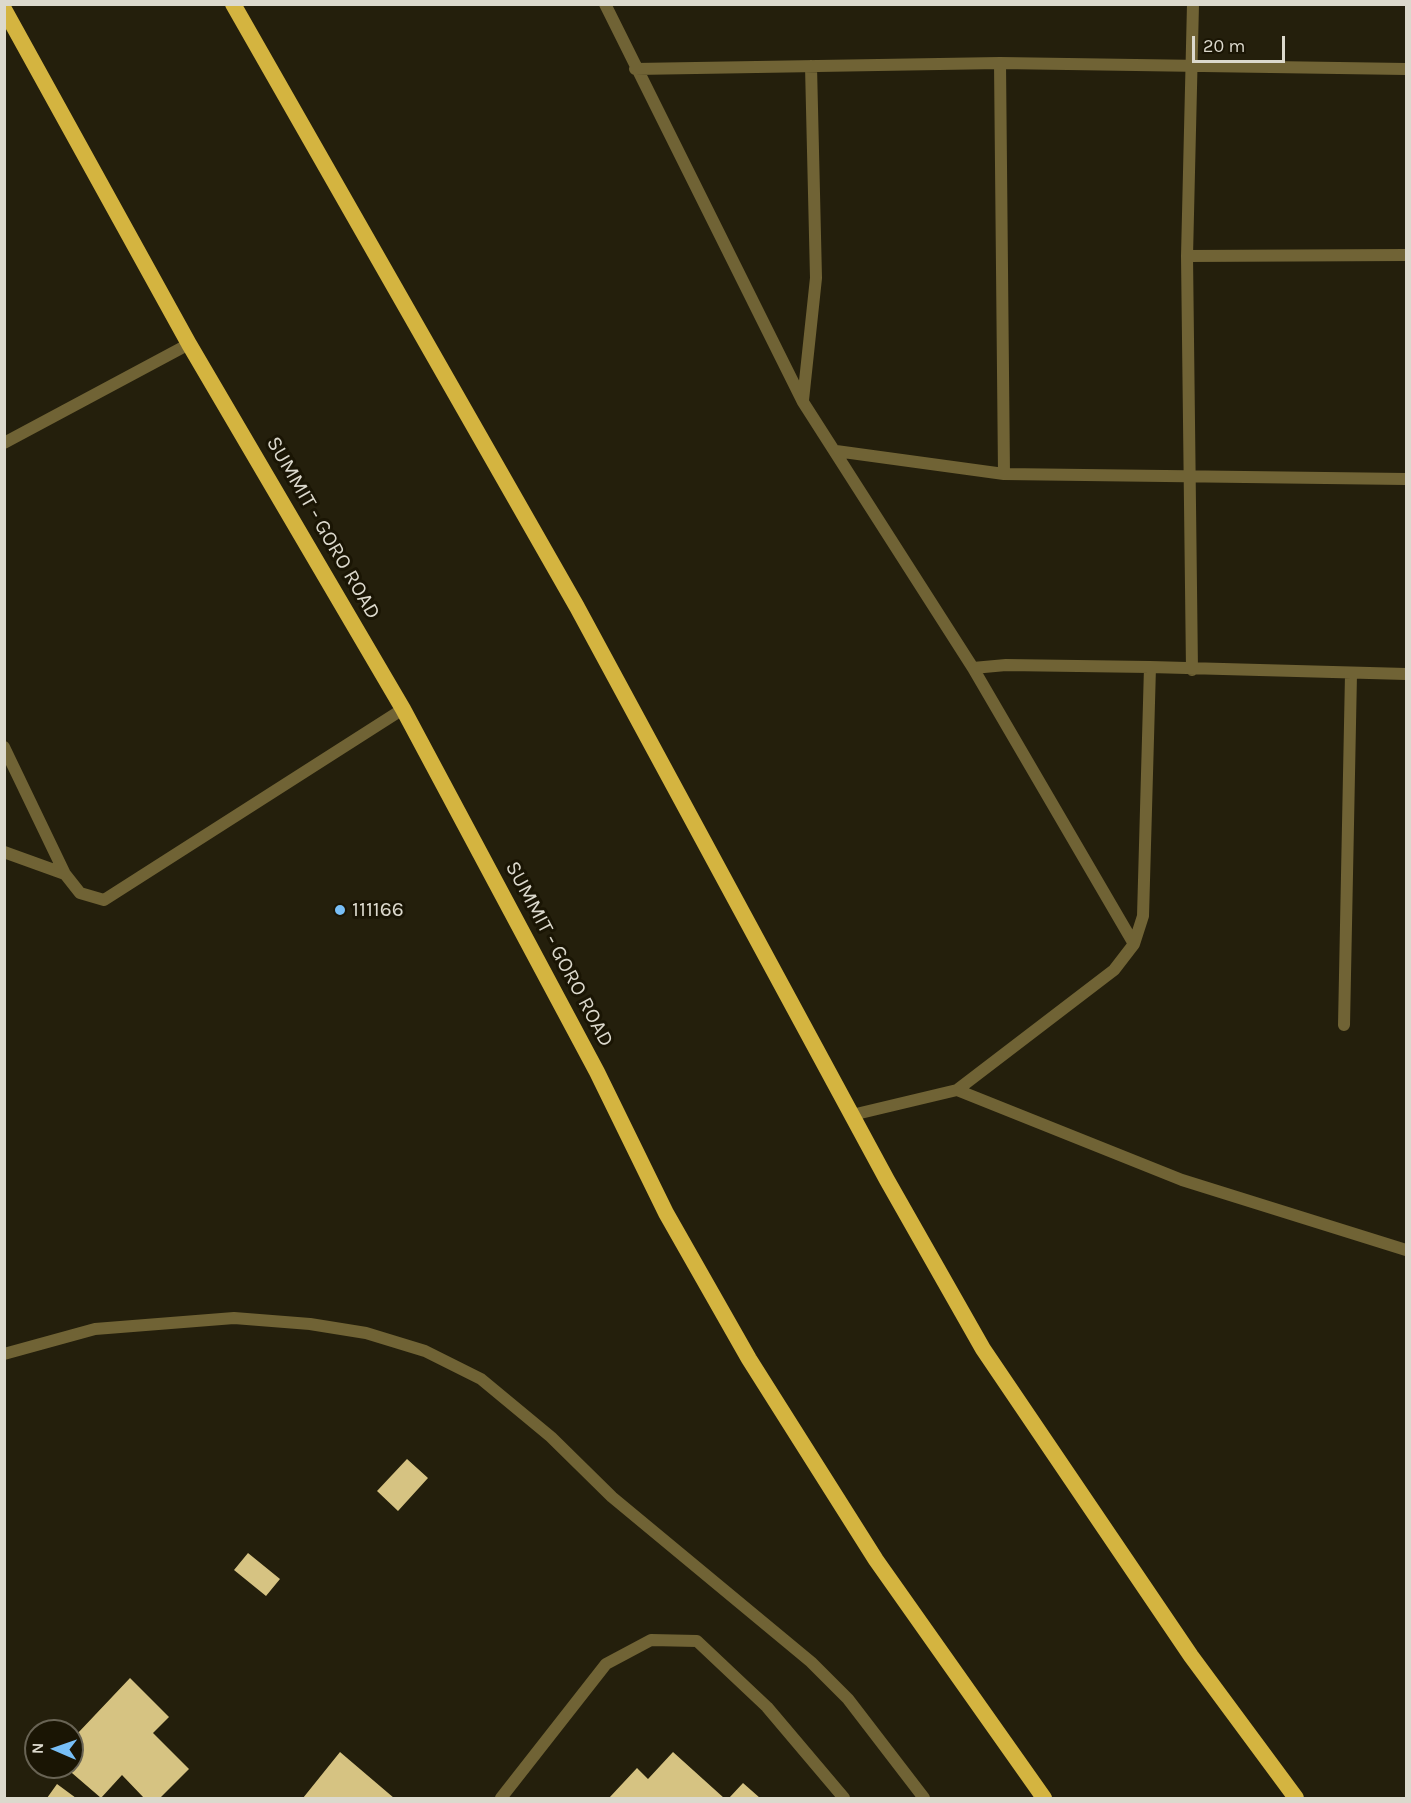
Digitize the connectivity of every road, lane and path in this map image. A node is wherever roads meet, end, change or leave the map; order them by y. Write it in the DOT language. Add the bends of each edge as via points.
graph roads {
  1 [pos="233,4"];
  2 [pos="605,4"];
  3 [pos="1193,4"];
  4 [pos="4,9"];
  5 [pos="1000,63"];
  6 [pos="811,66"];
  7 [pos="1192,68"];
  8 [pos="635,69"];
  9 [pos="1407,69"];
  10 [pos="1407,255"];
  11 [pos="1187,256"];
  12 [pos="189,344"];
  13 [pos="803,402"];
  14 [pos="4,443"];
  15 [pos="836,451"];
  16 [pos="1004,474"];
  17 [pos="1188,475"];
  18 [pos="1407,480"];
  19 [pos="1150,667"];
  20 [pos="973,668"];
  21 [pos="1192,670"];
  22 [pos="1351,674"];
  23 [pos="1407,674"];
  24 [pos="403,709"];
  25 [pos="4,747"];
  26 [pos="4,852"];
  27 [pos="65,874"];
  28 [pos="1134,944"];
  29 [pos="1344,1025"];
  30 [pos="957,1090"];
  31 [pos="852,1115"];
  32 [pos="1407,1250"];
  33 [pos="4,1354"];
  34 [pos="1040,1794"];
  35 [pos="501,1798"];
  36 [pos="844,1798"];
  37 [pos="924,1798"];
  38 [pos="1296,1798"];
  1 -- 31 [label="highway" via="577,606"];
  2 -- 8 [label="street"];
  3 -- 7 [label="street"];
  4 -- 12 [label="highway, SUMMIT - GORO ROAD"];
  5 -- 6 [label="street"];
  5 -- 7 [label="street"];
  5 -- 16 [label="street"];
  6 -- 8 [label="street"];
  6 -- 13 [label="street" via="816,278"];
  7 -- 9 [label="street"];
  7 -- 11 [label="street"];
  8 -- 13 [label="street"];
  10 -- 11 [label="street"];
  11 -- 17 [label="street"];
  12 -- 14 [label="street"];
  12 -- 24 [label="highway, SUMMIT - GORO ROAD"];
  13 -- 15 [label="street"];
  15 -- 16 [label="street"];
  15 -- 20 [label="street"];
  16 -- 17 [label="street"];
  17 -- 18 [label="street"];
  17 -- 21 [label="street"];
  19 -- 20 [label="street"];
  19 -- 21 [label="street"];
  19 -- 28 [label="street" via="1143,916"];
  20 -- 28 [label="street"];
  21 -- 22 [label="street"];
  22 -- 23 [label="street"];
  22 -- 29 [label="street"];
  24 -- 27 [label="street" via="104,900 80,893"];
  24 -- 34 [label="highway, SUMMIT - GORO ROAD" via="597,1072 666,1213 749,1359 876,1560"];
  25 -- 27 [label="street"];
  26 -- 27 [label="street"];
  28 -- 30 [label="street" via="1114,970"];
  30 -- 31 [label="street"];
  30 -- 32 [label="street" via="1182,1180"];
  31 -- 38 [label="highway" via="983,1349 1191,1656"];
  33 -- 37 [label="street" via="95,1329 234,1318 366,1333 425,1351 489,1387 551,1437 612,1497 811,1662 848,1699"];
  35 -- 36 [label="street" via="606,1664 651,1640 697,1641 767,1707"];
}
